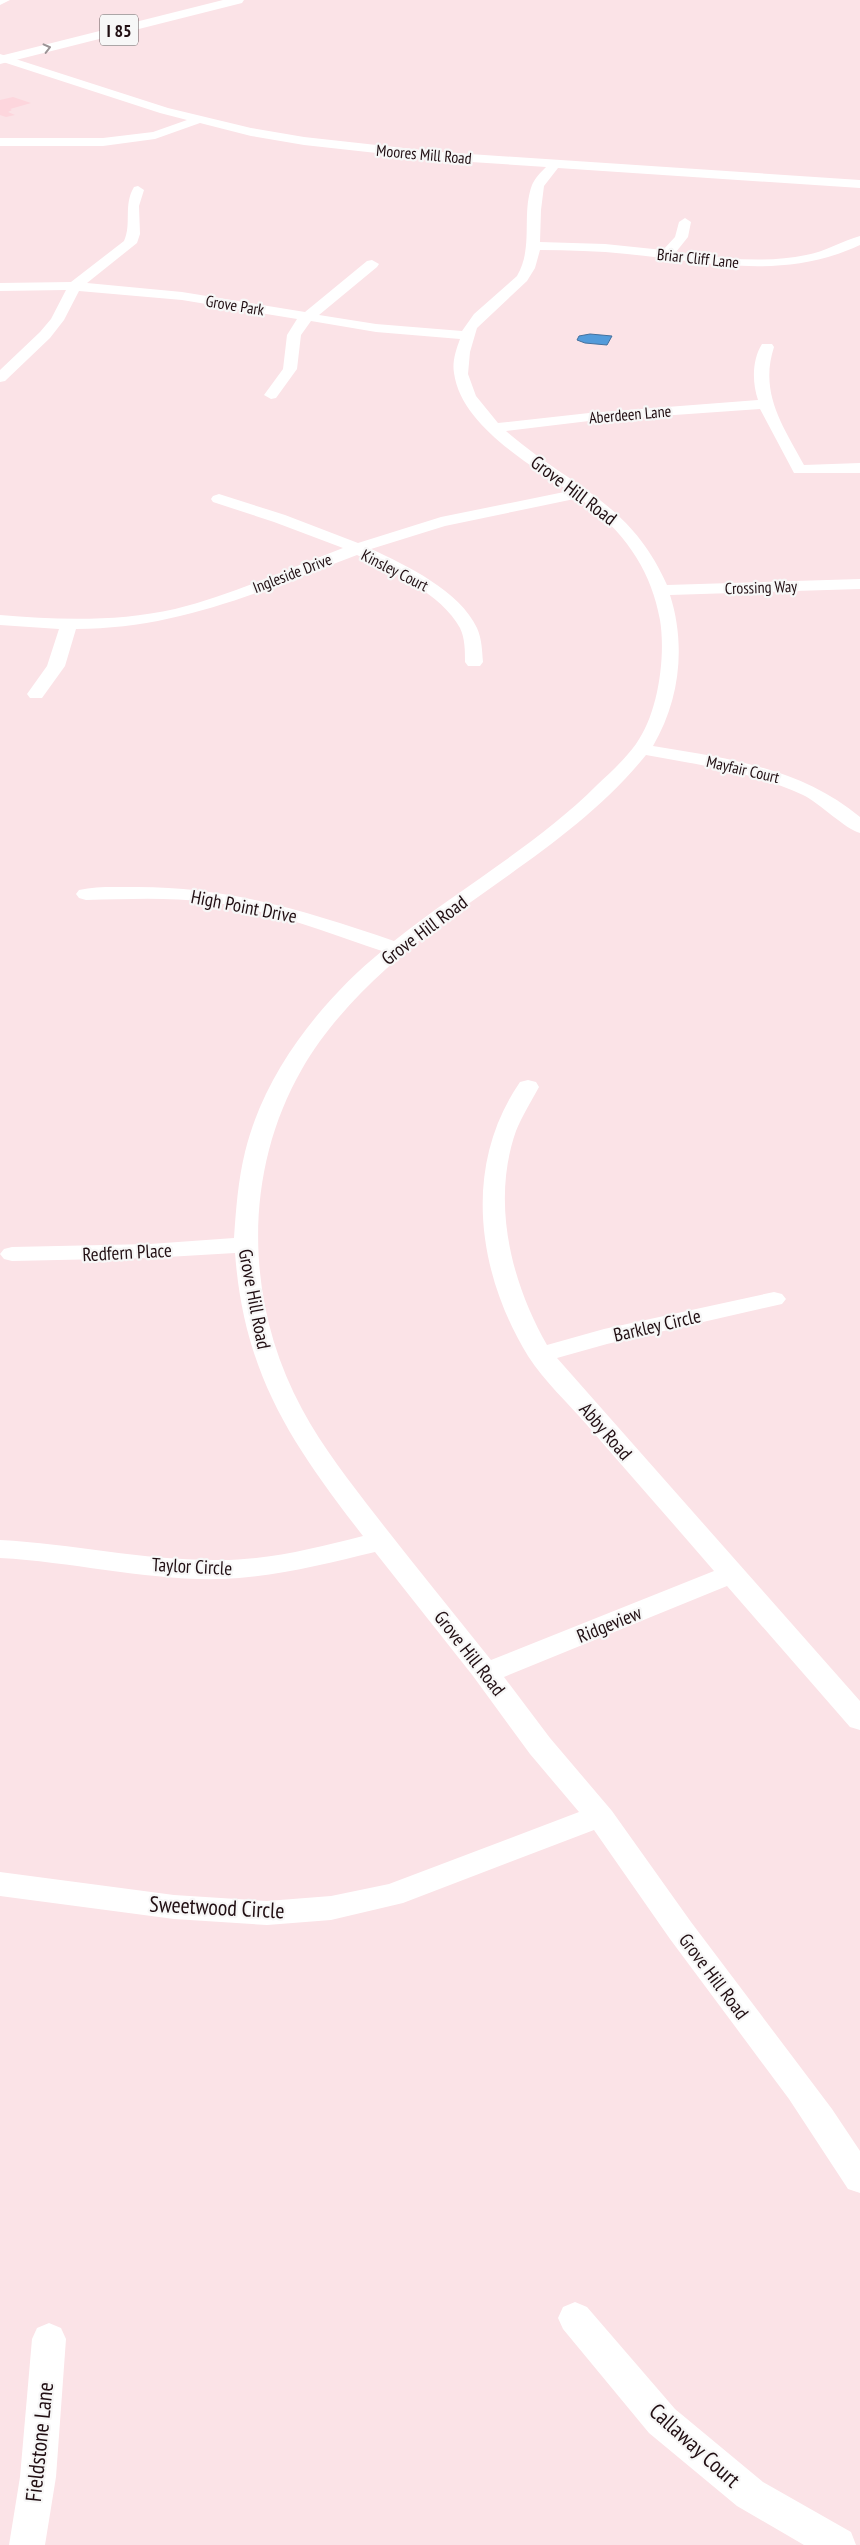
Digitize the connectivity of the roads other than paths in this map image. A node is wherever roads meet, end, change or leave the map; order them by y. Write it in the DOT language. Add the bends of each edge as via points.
graph roads {
  1 [pos="4,0"];
  2 [pos="190,0"];
  3 [pos="238,0"];
  4 [pos="0,1"];
  5 [pos="0,47"];
  6 [pos="0,58"];
  7 [pos="184,116"];
  8 [pos="198,120"];
  9 [pos="127,139"];
  10 [pos="0,142"];
  11 [pos="490,160"];
  12 [pos="548,175"];
  13 [pos="860,184"];
  14 [pos="138,190"];
  15 [pos="685,222"];
  16 [pos="860,240"];
  17 [pos="538,246"];
  18 [pos="665,255"];
  19 [pos="372,264"];
  20 [pos="76,286"];
  21 [pos="0,287"];
  22 [pos="307,316"];
  23 [pos="469,336"];
  24 [pos="767,347"];
  25 [pos="0,378"];
  26 [pos="271,395"];
  27 [pos="766,404"];
  28 [pos="495,428"];
  29 [pos="860,468"];
  30 [pos="580,493"];
  31 [pos="219,499"];
  32 [pos="356,549"];
  33 [pos="860,584"];
  34 [pos="661,590"];
  35 [pos="0,620"];
  36 [pos="69,625"];
  37 [pos="474,662"];
  38 [pos="36,694"];
  39 [pos="641,749"];
  40 [pos="860,827"];
  41 [pos="86,894"];
  42 [pos="396,949"];
  43 [pos="528,1087"];
  44 [pos="243,1245"];
  45 [pos="12,1254"];
  46 [pos="774,1299"];
  47 [pos="540,1354"];
  48 [pos="381,1541"];
  49 [pos="0,1549"];
  50 [pos="731,1574"];
  51 [pos="486,1673"];
  52 [pos="860,1720"];
  53 [pos="600,1816"];
  54 [pos="0,1884"];
  55 [pos="860,2179"];
  56 [pos="575,2318"];
  57 [pos="49,2339"];
  58 [pos="27,2545"];
  59 [pos="838,2545"];
  1 -- 4 [label="main road"];
  2 -- 5 [label="main road, I 85"];
  6 -- 3 [label="main road, I 85, one-way"];
  6 -- 7 [label="street, Moores Mill Road"];
  7 -- 8 [label="street, Moores Mill Road"];
  7 -- 9 [label="street"];
  8 -- 9 [label="street" via="155,135"];
  8 -- 11 [label="street, Moores Mill Road" via="312,142"];
  9 -- 10 [label="street" via="81,143"];
  11 -- 12 [label="street, Moores Mill Road"];
  11 -- 12 [label="street"];
  12 -- 13 [label="street" via="609,168"];
  12 -- 17 [label="street, Grove Hill Road"];
  14 -- 20 [label="street" via="132,206 134,234 130,243"];
  15 -- 18 [label="street" via="685,233 679,243"];
  16 -- 18 [label="street, Briar Cliff Lane" via="831,252 779,261 729,262"];
  17 -- 18 [label="street, Briar Cliff Lane" via="602,248"];
  17 -- 23 [label="street, Grove Hill Road" via="542,260 531,278"];
  19 -- 22 [label="street"];
  20 -- 21 [label="street, Grove Park"];
  20 -- 22 [label="street, Grove Park" via="214,301"];
  20 -- 25 [label="street" via="45,335"];
  22 -- 23 [label="street, Grove Park" via="365,326"];
  22 -- 26 [label="street" via="294,336 287,375"];
  23 -- 28 [label="street, Grove Hill Road" via="461,354 465,389"];
  24 -- 27 [label="street" via="761,375"];
  27 -- 28 [label="street, Aberdeen Lane" via="589,416"];
  27 -- 29 [label="street" via="799,470"];
  28 -- 30 [label="street, Grove Hill Road"];
  30 -- 32 [label="street, Ingleside Drive" via="455,519"];
  30 -- 34 [label="street, Grove Hill Road" via="611,514 629,534 650,563"];
  31 -- 32 [label="street, Kinsley Court" via="279,517"];
  32 -- 36 [label="street, Ingleside Drive" via="188,610 155,617"];
  32 -- 37 [label="street, Kinsley Court" via="402,570 431,588 455,609 470,632"];
  33 -- 34 [label="street, Crossing Way"];
  34 -- 39 [label="street, Grove Hill Road" via="670,633 669,673 662,707"];
  35 -- 36 [label="street, Ingleside Drive"];
  36 -- 38 [label="street" via="56,666"];
  39 -- 40 [label="street, Mayfair Court" via="780,777 836,805"];
  39 -- 42 [label="street, Grove Hill Road" via="589,806 550,840"];
  41 -- 42 [label="street, High Point Drive" via="187,894 227,899 299,916"];
  42 -- 44 [label="street, Grove Hill Road" via="363,977 325,1017 287,1074 268,1112 251,1168"];
  43 -- 47 [label="street, Abby Road" via="505,1132 496,1174 494,1217 511,1298"];
  44 -- 45 [label="street, Redfern Place"];
  44 -- 48 [label="street, Grove Hill Road" via="258,1334 275,1380 299,1427 332,1478"];
  46 -- 47 [label="street, Barkley Circle"];
  47 -- 50 [label="street, Abby Road"];
  48 -- 49 [label="street, Taylor Circle" via="308,1560 254,1568 198,1570 36,1550"];
  48 -- 51 [label="street, Grove Hill Road"];
  50 -- 51 [label="street, Ridgeview"];
  50 -- 52 [label="street, Abby Road"];
  51 -- 53 [label="street, Grove Hill Road" via="537,1742"];
  53 -- 54 [label="street, Sweetwood Circle" via="392,1895 331,1908 267,1913 192,1908"];
  53 -- 55 [label="street, Grove Hill Road" via="664,1908 803,2093"];
  56 -- 59 [label="street, Callaway Court" via="662,2421 750,2494"];
  57 -- 58 [label="street, Fieldstone Lane" via="38,2477"];
}
